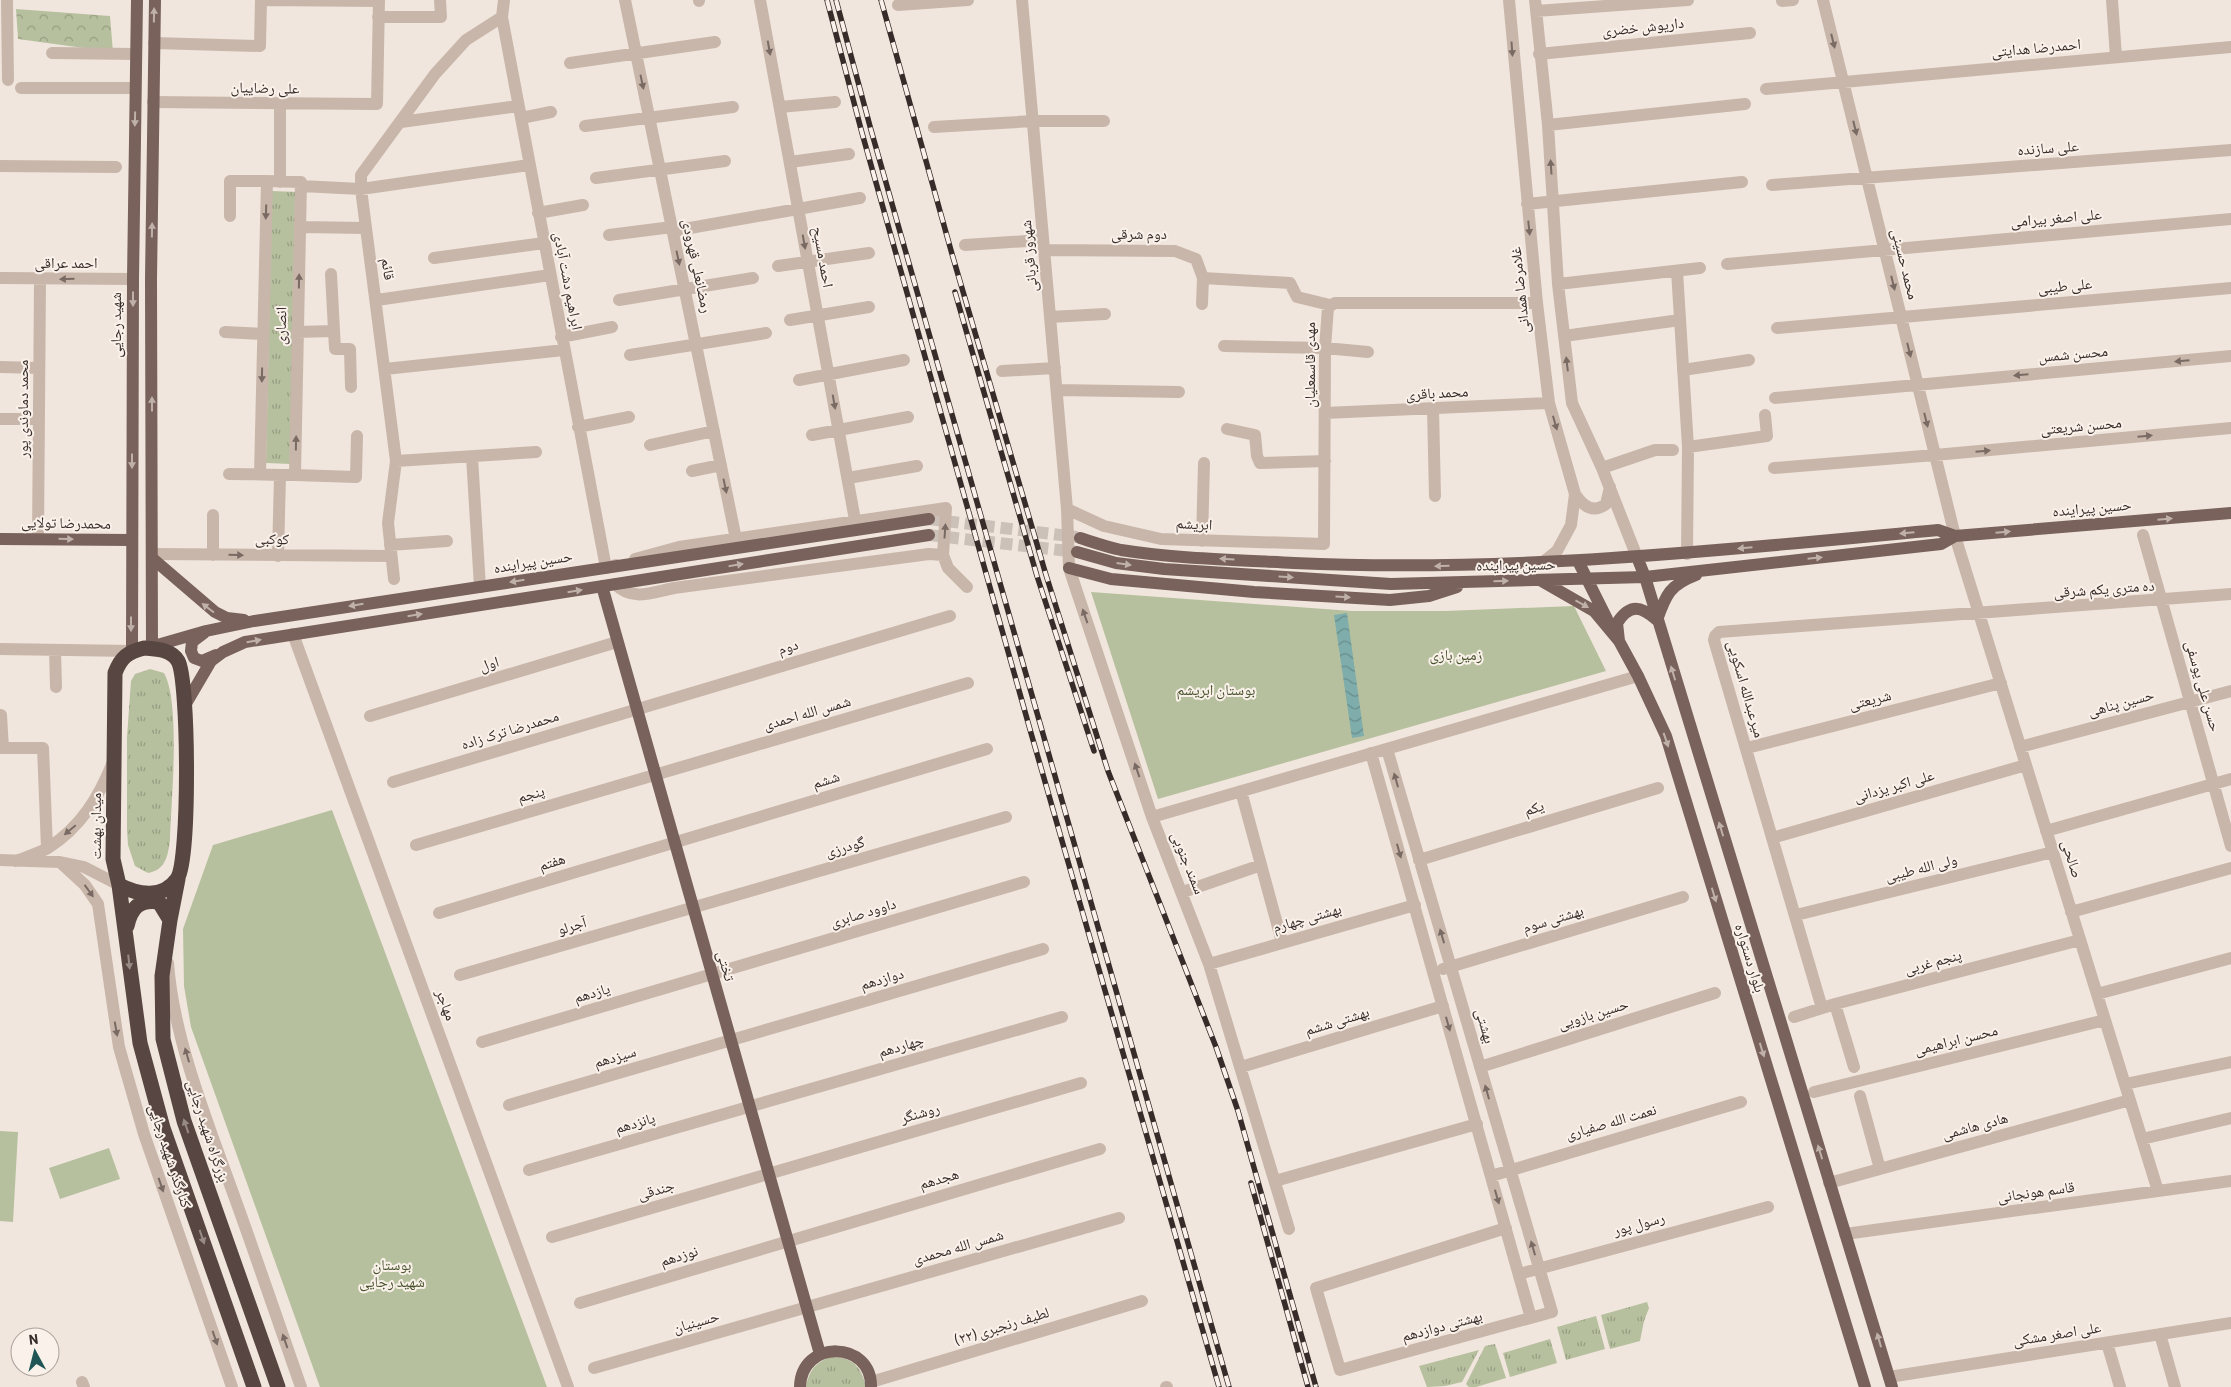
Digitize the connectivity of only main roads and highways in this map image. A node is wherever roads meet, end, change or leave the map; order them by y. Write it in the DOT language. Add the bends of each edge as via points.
graph roads {
  1 [pos="137,0"];
  2 [pos="155,0"];
  3 [pos="133,279"];
  4 [pos="151,279"];
  5 [pos="2231,513"];
  6 [pos="928,519"];
  7 [pos="929,535"];
  8 [pos="1955,536"];
  9 [pos="1080,538"];
  10 [pos="0,539"];
  11 [pos="131,540"];
  12 [pos="1077,552"];
  13 [pos="152,556"];
  14 [pos="1637,557"];
  15 [pos="1578,561"];
  16 [pos="1069,568"];
  17 [pos="1708,570"];
  18 [pos="1645,577"];
  19 [pos="1540,580"];
  20 [pos="1587,580"];
  21 [pos="1469,582"];
  22 [pos="602,586"];
  23 [pos="1657,620"];
  24 [pos="254,621"];
  25 [pos="206,631"];
  26 [pos="1619,641"];
  27 [pos="145,648"];
  28 [pos="223,652"];
  29 [pos="184,707"];
  30 [pos="178,878"];
  31 [pos="119,885"];
  32 [pos="170,920"];
  33 [pos="126,932"];
  34 [pos="820,1354"];
  35 [pos="1890,1382"];
  36 [pos="871,1384"];
  37 [pos="254,1387"];
  38 [pos="278,1387"];
  39 [pos="800,1387"];
  40 [pos="1865,1387"];
  1 -- 3 [label="main road, شهید رجایی, one-way"];
  4 -- 2 [label="main road, one-way"];
  3 -- 4 [label="main road"];
  3 -- 11 [label="main road, شهید رجایی, one-way"];
  13 -- 4 [label="main road, one-way"];
  8 -- 5 [label="main road, حسین پیراینده, one-way"];
  6 -- 24 [label="main road, حسین پیراینده, one-way"];
  22 -- 7 [label="main road, one-way"];
  8 -- 14 [label="main road, حسین پیراینده, one-way" via="1938,530"];
  17 -- 8 [label="main road, حسین پیراینده, one-way" via="1941,544"];
  15 -- 9 [label="main road, حسین پیراینده, one-way" via="1391,567 1254,561 1119,550"];
  10 -- 11 [label="main road, محمدرضا تولایی, one-way"];
  11 -- 27 [label="main road, شهید رجایی, one-way"];
  12 -- 21 [label="main road, حسین پیراینده, one-way" via="1116,563 1164,569 1391,584"];
  24 -- 13 [label="main road, one-way" via="227,618 214,612"];
  13 -- 27 [label="main road"];
  14 -- 15 [label="main road, حسین پیراینده"];
  14 -- 18 [label="main road, بلوار دستواره"];
  15 -- 20 [label="main road"];
  16 -- 21 [label="main road, one-way" via="1120,580 1390,600 1429,596"];
  17 -- 18 [label="main road, حسین پیراینده"];
  17 -- 23 [label="main road" via="1682,581 1666,595"];
  18 -- 20 [label="main road, حسین پیراینده"];
  18 -- 23 [label="main road, بلوار دستواره"];
  19 -- 20 [label="main road, حسین پیراینده"];
  21 -- 19 [label="main road, حسین پیراینده, one-way"];
  19 -- 26 [label="main road, بلوار دستواره, one-way" via="1594,611"];
  20 -- 26 [label="main road"];
  28 -- 22 [label="main road, one-way" via="245,642"];
  22 -- 34 [label="main road, تختی"];
  23 -- 26 [label="main road" via="1645,609 1634,608 1623,614 1617,623"];
  35 -- 23 [label="main road, بلوار دستواره, one-way"];
  24 -- 25 [label="main road, حسین پیراینده"];
  25 -- 27 [label="main road, حسین پیراینده"];
  25 -- 28 [label="main road" via="192,642 194,658 202,661"];
  26 -- 40 [label="main road, بلوار دستواره, one-way" via="1666,736"];
  27 -- 29 [label="highway" via="169,653 177,659 181,668"];
  27 -- 31 [label="highway, میدان بهشت" via="121,659 116,673 113,859"];
  28 -- 29 [label="main road" via="212,661"];
  29 -- 30 [label="highway" via="185,832"];
  30 -- 31 [label="highway" via="169,888 155,893 138,892"];
  30 -- 32 [label="highway, بزرگراه شهید رجایی"];
  31 -- 33 [label="highway"];
  32 -- 33 [label="highway" via="159,902 140,902 130,914"];
  38 -- 32 [label="highway, بزرگراه شهید رجایی, one-way" via="184,1121 163,1039 162,976"];
  33 -- 37 [label="highway, one-way" via="145,1062 164,1128"];
  34 -- 36 [label="main road" via="831,1351 852,1355 868,1371"];
  34 -- 39 [label="main road" via="804,1370"];
}
